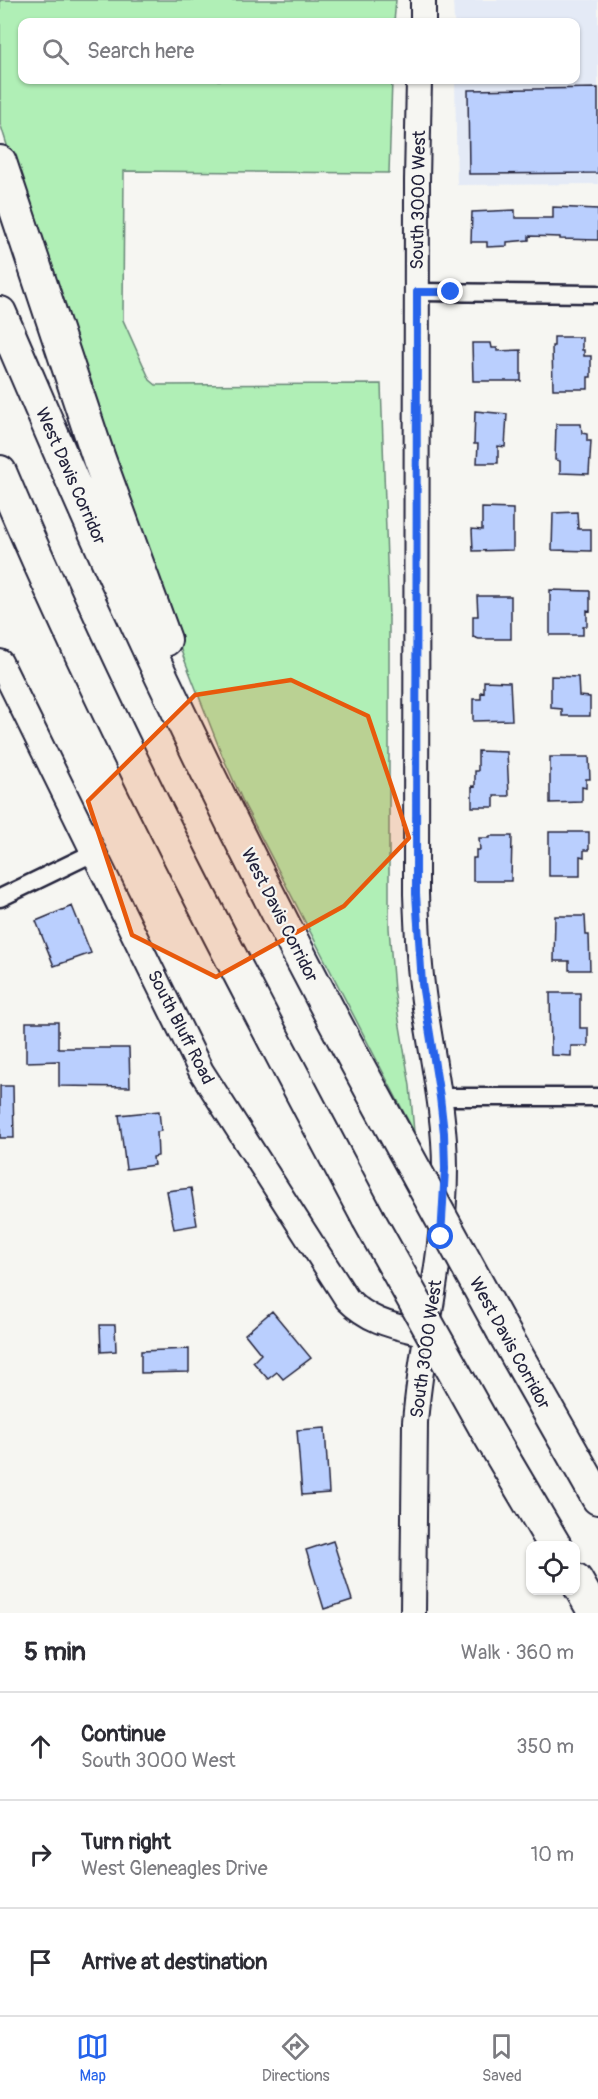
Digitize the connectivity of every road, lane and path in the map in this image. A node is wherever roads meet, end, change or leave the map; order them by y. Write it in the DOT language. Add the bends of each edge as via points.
graph roads {
  1 [pos="423,0"];
  2 [pos="423,18"];
  3 [pos="420,84"];
  4 [pos="0,162"];
  5 [pos="417,292"];
  6 [pos="598,294"];
  7 [pos="0,313"];
  8 [pos="0,472"];
  9 [pos="0,510"];
  10 [pos="0,662"];
  11 [pos="208,772"];
  12 [pos="145,786"];
  13 [pos="95,852"];
  14 [pos="0,898"];
  15 [pos="440,1097"];
  16 [pos="598,1097"];
  17 [pos="426,1334"];
  18 [pos="598,1498"];
  19 [pos="553,1541"];
  20 [pos="580,1587"];
  21 [pos="414,1613"];
  22 [pos="595,1613"];
  1 -- 2 [label="main road"];
  3 -- 5 [label="main road, South 3000 West"];
  4 -- 11 [label="highway" via="99,459 182,684"];
  5 -- 6 [label="street"];
  5 -- 15 [label="main road, South 3000 West" via="416,905 422,984"];
  7 -- 11 [label="highway, West Davis Corridor" via="118,583"];
  8 -- 12 [label="highway"];
  9 -- 12 [label="highway" via="100,718"];
  10 -- 13 [label="main road, South Bluff Road"];
  11 -- 18 [label="highway, West Davis Corridor, bridge" via="322,999"];
  12 -- 19 [label="highway, bridge" via="368,1218"];
  13 -- 14 [label="street"];
  13 -- 17 [label="main road, South Bluff Road" via="201,1071 339,1289 367,1316"];
  15 -- 16 [label="street"];
  15 -- 17 [label="main road, South 3000 West" via="444,1203"];
  17 -- 21 [label="main road, South 3000 West" via="415,1422"];
  20 -- 22 [label="highway"];
}
